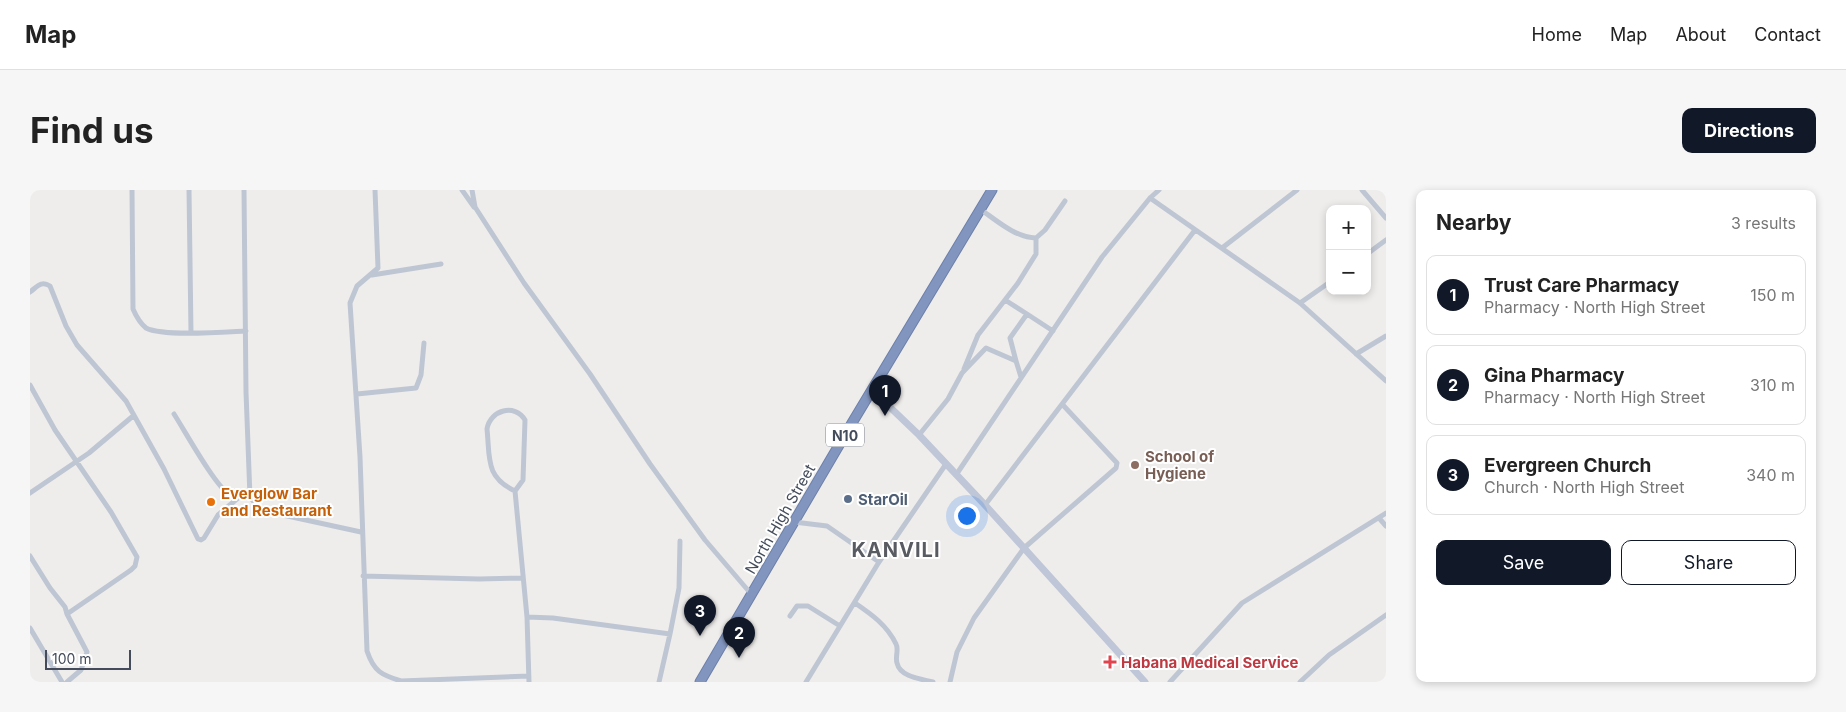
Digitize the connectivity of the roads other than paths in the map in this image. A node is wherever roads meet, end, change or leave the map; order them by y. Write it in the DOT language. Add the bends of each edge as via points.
graph roads {
  1 [pos="132,190"];
  2 [pos="189,190"];
  3 [pos="244,190"];
  4 [pos="375,190"];
  5 [pos="462,190"];
  6 [pos="472,190"];
  7 [pos="992,190"];
  8 [pos="1159,190"];
  9 [pos="1297,190"];
  10 [pos="1362,190"];
  11 [pos="1150,198"];
  12 [pos="1066,201"];
  13 [pos="475,207"];
  14 [pos="980,208"];
  15 [pos="1386,218"];
  16 [pos="1195,230"];
  17 [pos="1036,238"];
  18 [pos="1386,240"];
  19 [pos="1222,248"];
  20 [pos="1371,251"];
  21 [pos="441,264"];
  22 [pos="371,275"];
  23 [pos="1326,285"];
  24 [pos="30,292"];
  25 [pos="1005,300"];
  26 [pos="1300,303"];
  27 [pos="1027,314"];
  28 [pos="246,331"];
  29 [pos="1053,331"];
  30 [pos="191,333"];
  31 [pos="1386,336"];
  32 [pos="424,343"];
  33 [pos="1356,354"];
  34 [pos="1016,361"];
  35 [pos="962,372"];
  36 [pos="1021,377"];
  37 [pos="1386,382"];
  38 [pos="30,384"];
  39 [pos="872,390"];
  40 [pos="357,394"];
  41 [pos="1062,404"];
  42 [pos="174,414"];
  43 [pos="134,416"];
  44 [pos="919,436"];
  45 [pos="76,462"];
  46 [pos="946,464"];
  47 [pos="956,476"];
  48 [pos="515,491"];
  49 [pos="30,493"];
  50 [pos="250,497"];
  51 [pos="238,498"];
  52 [pos="984,505"];
  53 [pos="1386,514"];
  54 [pos="1379,518"];
  55 [pos="794,522"];
  56 [pos="1386,526"];
  57 [pos="361,532"];
  58 [pos="680,540"];
  59 [pos="1024,548"];
  60 [pos="30,556"];
  61 [pos="879,562"];
  62 [pos="363,576"];
  63 [pos="523,578"];
  64 [pos="752,596"];
  65 [pos="855,603"];
  66 [pos="67,614"];
  67 [pos="1386,614"];
  68 [pos="790,616"];
  69 [pos="526,617"];
  70 [pos="840,626"];
  71 [pos="30,628"];
  72 [pos="670,634"];
  73 [pos="529,679"];
  74 [pos="62,682"];
  75 [pos="67,682"];
  76 [pos="659,682"];
  77 [pos="700,682"];
  78 [pos="806,682"];
  79 [pos="933,682"];
  80 [pos="950,682"];
  81 [pos="1145,682"];
  82 [pos="1170,682"];
  83 [pos="1300,682"];
  1 -- 30 [label="street" via="133,309 148,329"];
  2 -- 30 [label="street"];
  3 -- 28 [label="street"];
  4 -- 22 [label="street" via="378,265"];
  5 -- 13 [label="street"];
  6 -- 13 [label="street"];
  7 -- 14 [label="highway, North High Street / N10"];
  8 -- 11 [label="street"];
  9 -- 19 [label="street"];
  10 -- 15 [label="street"];
  11 -- 16 [label="street"];
  11 -- 29 [label="street" via="1102,258"];
  12 -- 17 [label="street"];
  13 -- 64 [label="street" via="650,464 705,540"];
  14 -- 17 [label="street" via="1015,232"];
  14 -- 39 [label="highway, North High Street / N10"];
  16 -- 19 [label="street"];
  16 -- 41 [label="street"];
  17 -- 25 [label="street" via="1036,254"];
  18 -- 20 [label="street"];
  19 -- 26 [label="street"];
  21 -- 22 [label="street"];
  22 -- 40 [label="street" via="357,286 350,302"];
  23 -- 26 [label="street"];
  24 -- 43 [label="street" via="40,284 50,286 77,344 126,401"];
  25 -- 27 [label="street"];
  25 -- 35 [label="street" via="978,335"];
  26 -- 33 [label="street"];
  27 -- 29 [label="street"];
  27 -- 34 [label="street" via="1010,338"];
  28 -- 30 [label="street"];
  28 -- 50 [label="street"];
  29 -- 36 [label="street"];
  31 -- 33 [label="street"];
  32 -- 40 [label="street" via="421,375 416,388"];
  33 -- 37 [label="street"];
  34 -- 35 [label="street" via="986,348"];
  34 -- 36 [label="street"];
  35 -- 44 [label="street" via="948,399"];
  36 -- 47 [label="street"];
  38 -- 45 [label="street"];
  39 -- 44 [label="main road"];
  39 -- 55 [label="highway, North High Street / N10"];
  40 -- 57 [label="street"];
  41 -- 52 [label="street"];
  41 -- 59 [label="street" via="1117,463 1116,468"];
  42 -- 51 [label="street" via="210,472 230,495"];
  43 -- 45 [label="street"];
  43 -- 51 [label="street" via="198,539 204,538 218,515"];
  44 -- 46 [label="main road"];
  45 -- 49 [label="street"];
  45 -- 66 [label="street" via="111,512 137,560 132,570"];
  46 -- 47 [label="main road"];
  46 -- 61 [label="street"];
  47 -- 52 [label="main road"];
  48 -- 48 [label="street" via="505,486 491,470 487,429 492,417 509,410 521,414 525,420 523,480"];
  48 -- 63 [label="street"];
  50 -- 51 [label="street"];
  50 -- 57 [label="street" via="257,506 270,512"];
  52 -- 59 [label="main road"];
  53 -- 54 [label="street"];
  54 -- 56 [label="street"];
  54 -- 82 [label="street" via="1242,603"];
  55 -- 61 [label="street" via="827,526"];
  55 -- 64 [label="highway, North High Street / N10"];
  57 -- 62 [label="street"];
  58 -- 72 [label="street" via="679,588"];
  59 -- 80 [label="street" via="974,618 957,652"];
  59 -- 81 [label="main road"];
  60 -- 66 [label="street"];
  61 -- 65 [label="street"];
  62 -- 63 [label="street"];
  62 -- 73 [label="street" via="367,651 371,663 385,676 401,681"];
  63 -- 69 [label="street"];
  64 -- 77 [label="highway, North High Street / N10"];
  65 -- 70 [label="street"];
  65 -- 79 [label="street" via="877,617 897,645 896,663 901,670"];
  66 -- 75 [label="street" via="87,652 81,670"];
  67 -- 83 [label="street" via="1329,655"];
  68 -- 70 [label="street" via="797,606 808,606"];
  69 -- 72 [label="street"];
  69 -- 73 [label="street"];
  70 -- 78 [label="street"];
  71 -- 74 [label="street"];
  72 -- 76 [label="street"];
}
